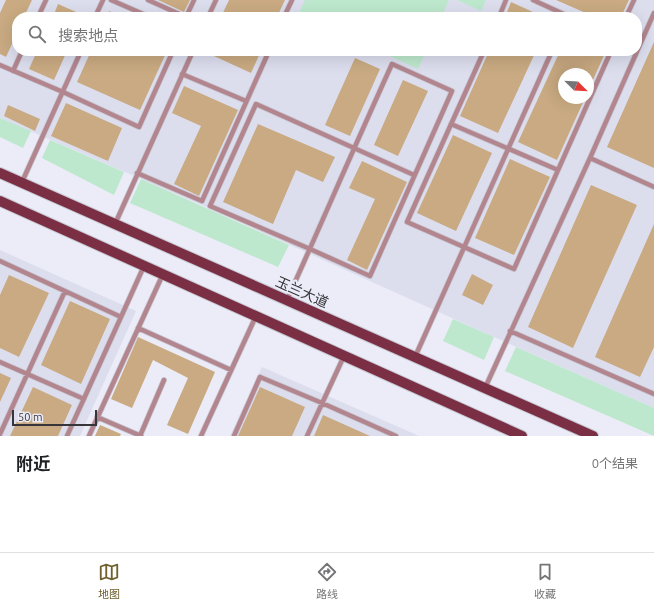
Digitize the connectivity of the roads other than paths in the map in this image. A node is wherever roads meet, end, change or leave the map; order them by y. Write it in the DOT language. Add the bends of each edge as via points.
graph roads {
  1 [pos="46,0"];
  2 [pos="103,0"];
  3 [pos="112,0"];
  4 [pos="148,0"];
  5 [pos="194,0"];
  6 [pos="216,0"];
  7 [pos="292,0"];
  8 [pos="506,0"];
  9 [pos="533,0"];
  10 [pos="634,0"];
  11 [pos="40,12"];
  12 [pos="98,12"];
  13 [pos="139,12"];
  14 [pos="175,12"];
  15 [pos="188,12"];
  16 [pos="210,12"];
  17 [pos="286,12"];
  18 [pos="501,12"];
  19 [pos="558,12"];
  20 [pos="628,12"];
  21 [pos="654,13"];
  22 [pos="642,40"];
  23 [pos="20,56"];
  24 [pos="79,56"];
  25 [pos="171,56"];
  26 [pos="191,56"];
  27 [pos="267,56"];
  28 [pos="482,56"];
  29 [pos="550,56"];
  30 [pos="609,56"];
  31 [pos="635,56"];
  32 [pos="0,65"];
  33 [pos="13,71"];
  34 [pos="182,74"];
  35 [pos="63,92"];
  36 [pos="246,101"];
  37 [pos="451,124"];
  38 [pos="354,148"];
  39 [pos="508,148"];
  40 [pos="590,158"];
  41 [pos="558,170"];
  42 [pos="0,173"];
  43 [pos="137,173"];
  44 [pos="414,175"];
  45 [pos="22,182"];
  46 [pos="654,186"];
  47 [pos="0,201"];
  48 [pos="115,224"];
  49 [pos="464,246"];
  50 [pos="310,249"];
  51 [pos="0,261"];
  52 [pos="144,266"];
  53 [pos="163,274"];
  54 [pos="65,291"];
  55 [pos="287,300"];
  56 [pos="256,316"];
  57 [pos="121,317"];
  58 [pos="138,328"];
  59 [pos="510,331"];
  60 [pos="344,356"];
  61 [pos="415,357"];
  62 [pos="0,362"];
  63 [pos="231,370"];
  64 [pos="27,374"];
  65 [pos="164,380"];
  66 [pos="484,388"];
  67 [pos="654,394"];
  68 [pos="84,399"];
  69 [pos="322,403"];
  70 [pos="97,417"];
  71 [pos="509,433"];
  72 [pos="0,434"];
  73 [pos="67,436"];
  74 [pos="89,436"];
  75 [pos="141,436"];
  76 [pos="201,436"];
  77 [pos="234,436"];
  78 [pos="307,436"];
  79 [pos="396,436"];
  80 [pos="522,436"];
  81 [pos="592,436"];
  1 -- 11 [label="lane"];
  2 -- 12 [label="lane"];
  3 -- 13 [label="lane"];
  4 -- 14 [label="lane"];
  5 -- 15 [label="lane"];
  6 -- 16 [label="lane"];
  7 -- 17 [label="lane"];
  8 -- 18 [label="lane"];
  9 -- 19 [label="lane"];
  10 -- 20 [label="lane"];
  21 -- 22 [label="lane"];
  23 -- 33 [label="lane"];
  24 -- 35 [label="lane"];
  25 -- 35 [label="lane" via="139,127"];
  26 -- 34 [label="lane"];
  27 -- 36 [label="lane"];
  28 -- 37 [label="lane"];
  29 -- 39 [label="lane"];
  30 -- 41 [label="lane"];
  31 -- 40 [label="lane"];
  32 -- 33 [label="lane"];
  33 -- 35 [label="lane"];
  34 -- 36 [label="lane"];
  34 -- 43 [label="lane"];
  35 -- 45 [label="lane"];
  36 -- 43 [label="lane" via="202,201"];
  37 -- 39 [label="lane"];
  37 -- 49 [label="lane" via="407,222"];
  38 -- 44 [label="lane"];
  38 -- 44 [label="lane" via="392,64 452,91"];
  38 -- 50 [label="lane"];
  38 -- 50 [label="lane" via="256,104 210,206"];
  39 -- 41 [label="lane"];
  39 -- 49 [label="lane"];
  40 -- 46 [label="lane"];
  40 -- 59 [label="lane"];
  41 -- 49 [label="lane" via="514,269"];
  42 -- 45 [label="main road, 玉兰大道"];
  43 -- 48 [label="lane"];
  44 -- 50 [label="lane" via="370,276"];
  45 -- 48 [label="main road, 玉兰大道"];
  47 -- 52 [label="main road"];
  48 -- 55 [label="main road, 玉兰大道"];
  49 -- 61 [label="lane"];
  50 -- 55 [label="lane"];
  51 -- 54 [label="lane"];
  52 -- 53 [label="main road"];
  52 -- 57 [label="lane"];
  53 -- 56 [label="main road"];
  53 -- 58 [label="lane"];
  54 -- 57 [label="lane"];
  54 -- 64 [label="lane"];
  55 -- 61 [label="main road, 玉兰大道"];
  56 -- 60 [label="main road"];
  56 -- 63 [label="lane"];
  57 -- 68 [label="lane"];
  58 -- 63 [label="lane"];
  58 -- 70 [label="lane"];
  59 -- 66 [label="lane"];
  59 -- 67 [label="lane"];
  60 -- 69 [label="lane"];
  60 -- 71 [label="main road"];
  61 -- 66 [label="main road, 玉兰大道"];
  62 -- 64 [label="lane"];
  63 -- 76 [label="lane"];
  64 -- 68 [label="lane"];
  64 -- 72 [label="lane"];
  65 -- 75 [label="lane"];
  66 -- 81 [label="main road, 玉兰大道"];
  68 -- 73 [label="lane"];
  69 -- 77 [label="lane" via="260,377"];
  69 -- 78 [label="lane"];
  69 -- 79 [label="lane"];
  70 -- 74 [label="lane"];
  70 -- 75 [label="lane"];
  71 -- 80 [label="main road"];
}
